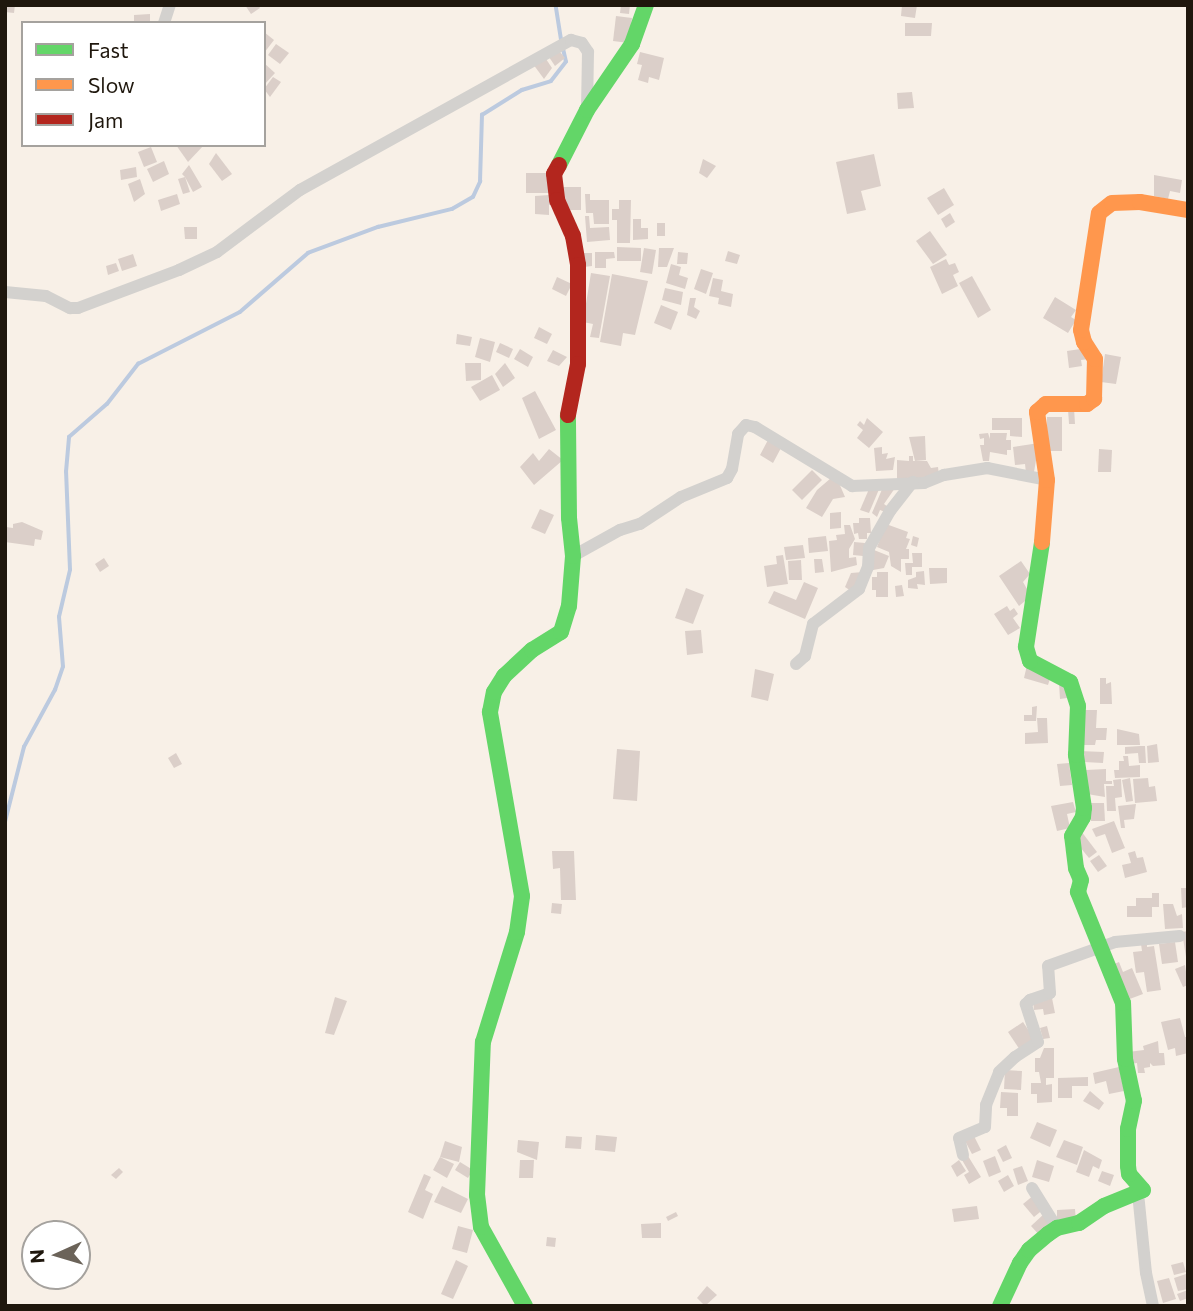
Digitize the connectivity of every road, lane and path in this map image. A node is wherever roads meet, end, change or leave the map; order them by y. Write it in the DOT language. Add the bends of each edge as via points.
graph roads {
  1 [pos="646,5"];
  2 [pos="587,110"];
  3 [pos="1188,210"];
  4 [pos="5,292"];
  5 [pos="1047,480"];
  6 [pos="913,482"];
  7 [pos="573,556"];
  8 [pos="796,664"];
  9 [pos="1180,936"];
  10 [pos="1101,946"];
  11 [pos="963,1155"];
  12 [pos="1032,1188"];
  13 [pos="1138,1194"];
  14 [pos="1057,1228"];
  15 [pos="525,1306"];
  16 [pos="1000,1306"];
  17 [pos="1153,1306"];
  1 -- 2 [label="street" via="632,44"];
  2 -- 4 [label="street" via="588,52 582,43 571,40 300,190 217,252 179,270 78,308 46,296"];
  2 -- 7 [label="street" via="554,174 557,200 573,236 578,265 579,356 568,406"];
  3 -- 5 [label="street" via="1126,202 1105,206 1099,213 1082,330 1095,359 1094,399 1087,404 1051,403 1038,409"];
  5 -- 6 [label="street" via="987,468"];
  5 -- 10 [label="street" via="1026,652 1030,661 1070,682 1076,697 1076,755 1084,808 1072,833 1073,852 1081,880 1079,897"];
  6 -- 7 [label="street" via="852,486 746,425 738,434 727,478 681,497 640,524"];
  6 -- 8 [label="street" via="869,548 868,567 859,589 815,622 805,656"];
  7 -- 15 [label="street" via="564,627 511,668 494,692 490,712 522,896 517,932 488,1017 482,1052 477,1195 481,1227"];
  9 -- 10 [label="street"];
  10 -- 11 [label="street" via="1048,966 1050,993 1027,1003 1038,1042 999,1072 986,1105 984,1128 958,1138"];
  10 -- 13 [label="street" via="1123,1003 1125,1059 1134,1101 1128,1166 1129,1174 1143,1187"];
  12 -- 14 [label="street"];
  13 -- 14 [label="street" via="1104,1206 1079,1223"];
  13 -- 17 [label="street"];
  14 -- 16 [label="street" via="1029,1250"];
}
